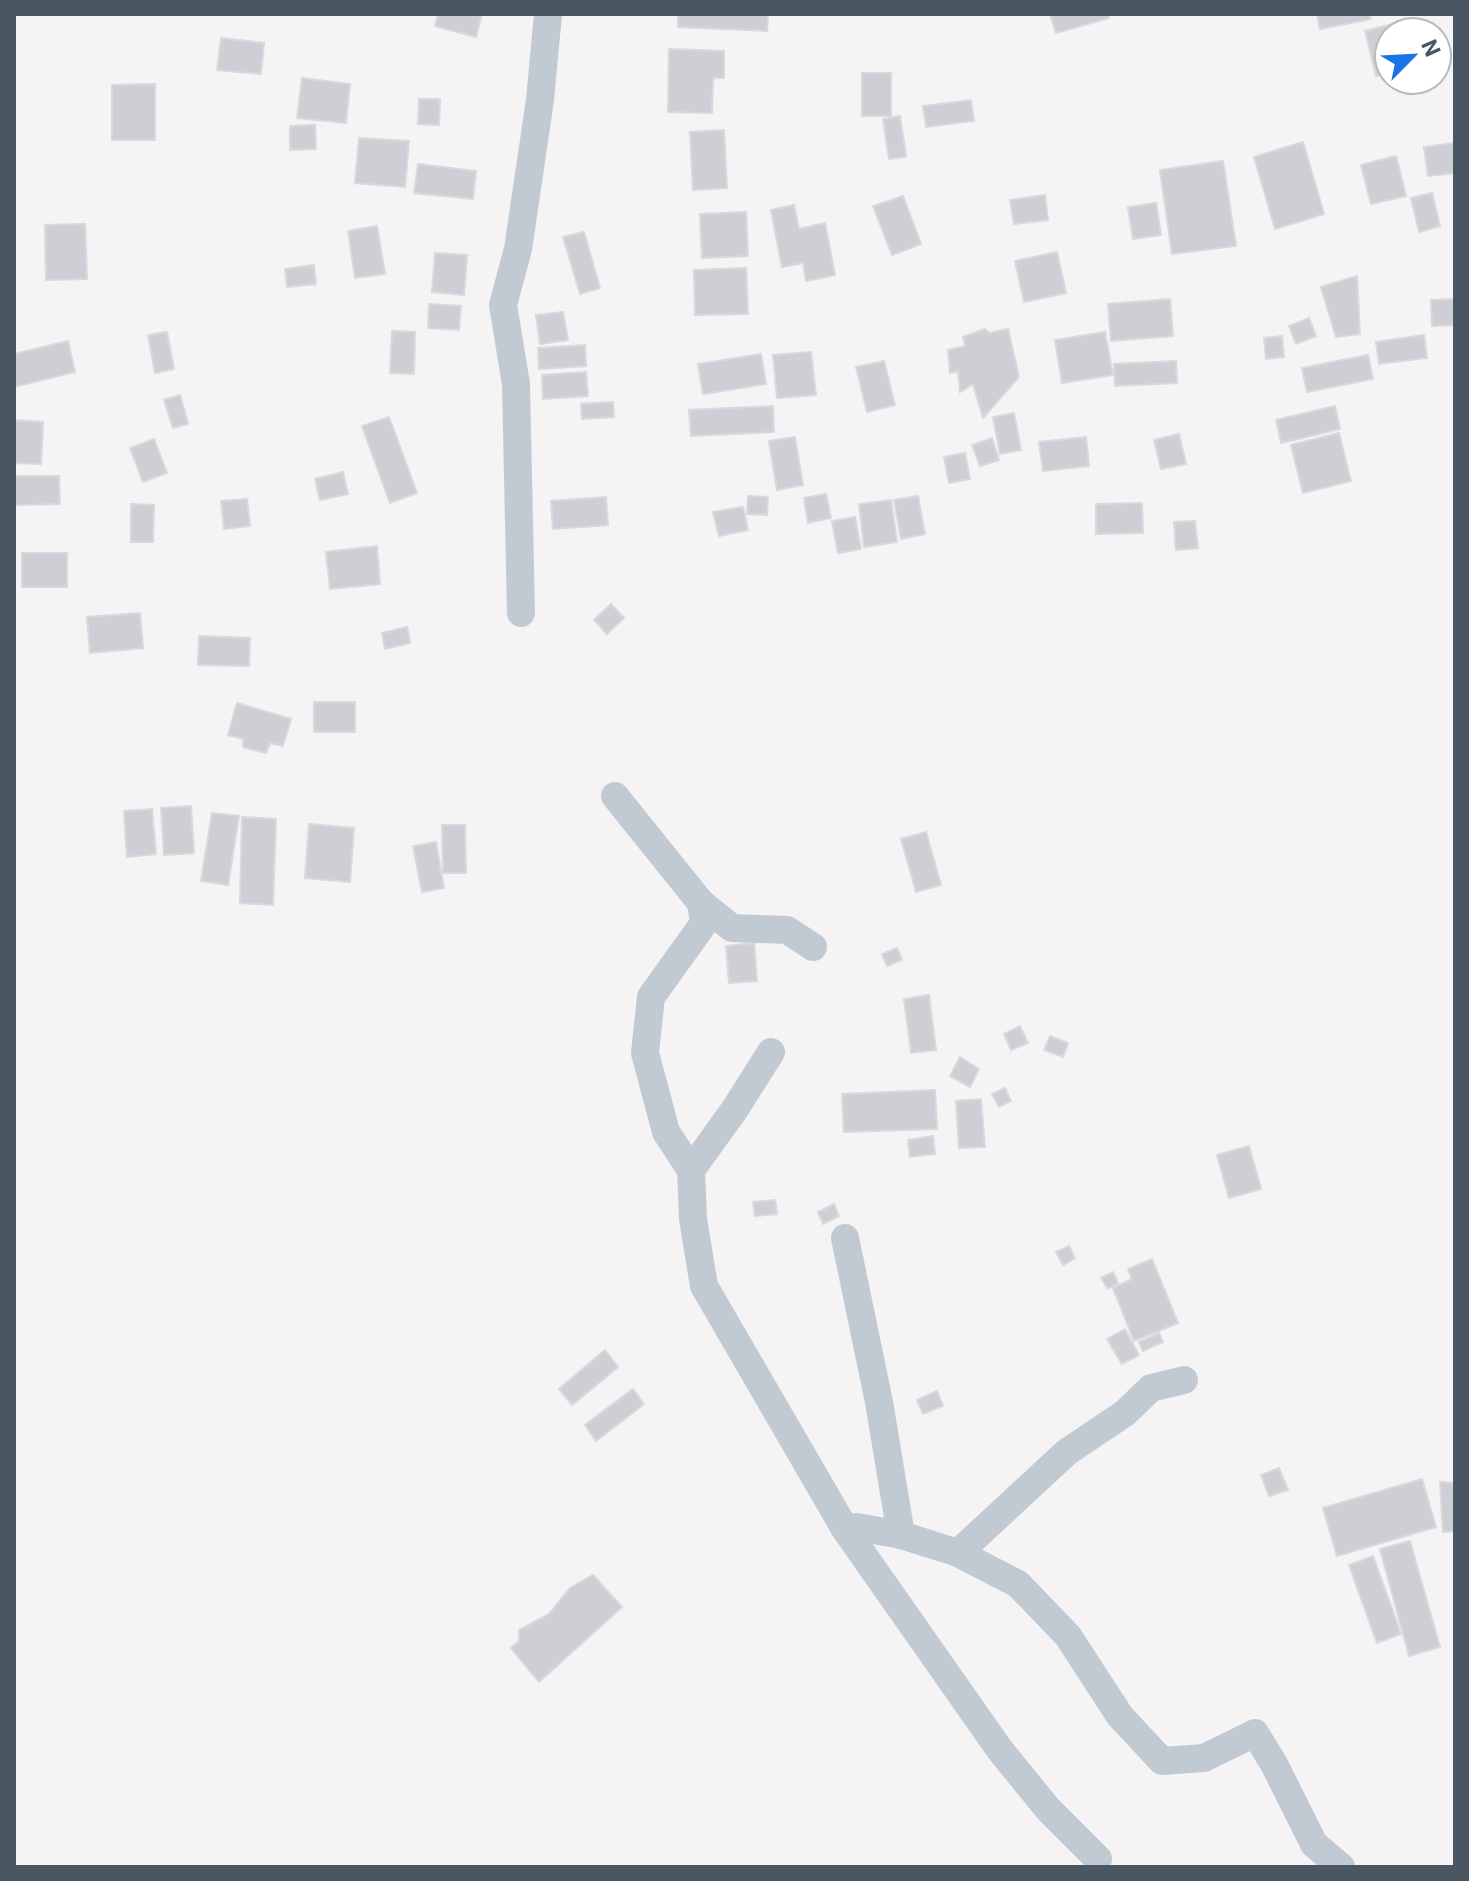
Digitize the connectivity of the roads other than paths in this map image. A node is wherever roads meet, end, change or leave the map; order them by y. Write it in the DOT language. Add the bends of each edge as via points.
graph roads {
  1 [pos="548,14"];
  2 [pos="521,613"];
  3 [pos="615,796"];
  4 [pos="701,903"];
  5 [pos="813,947"];
  6 [pos="771,1052"];
  7 [pos="691,1170"];
  8 [pos="845,1238"];
  9 [pos="1184,1380"];
  10 [pos="845,1529"];
  11 [pos="901,1535"];
  12 [pos="958,1553"];
  13 [pos="1098,1859"];
  14 [pos="1341,1867"];
  1 -- 2 [label="street" via="518,249 503,305 516,384"];
  3 -- 4 [label="street"];
  4 -- 5 [label="street" via="732,928 787,930"];
  4 -- 7 [label="street" via="704,923 651,997 645,1053 666,1132"];
  6 -- 7 [label="street"];
  7 -- 10 [label="street" via="704,1286"];
  8 -- 11 [label="street"];
  9 -- 12 [label="street" via="1151,1388 1125,1413 1067,1452"];
  10 -- 11 [label="street"];
  10 -- 13 [label="street" via="1000,1750"];
  11 -- 12 [label="street"];
  12 -- 14 [label="street" via="1018,1584 1068,1636 1120,1716 1162,1761 1204,1758 1255,1733 1314,1844"];
}
